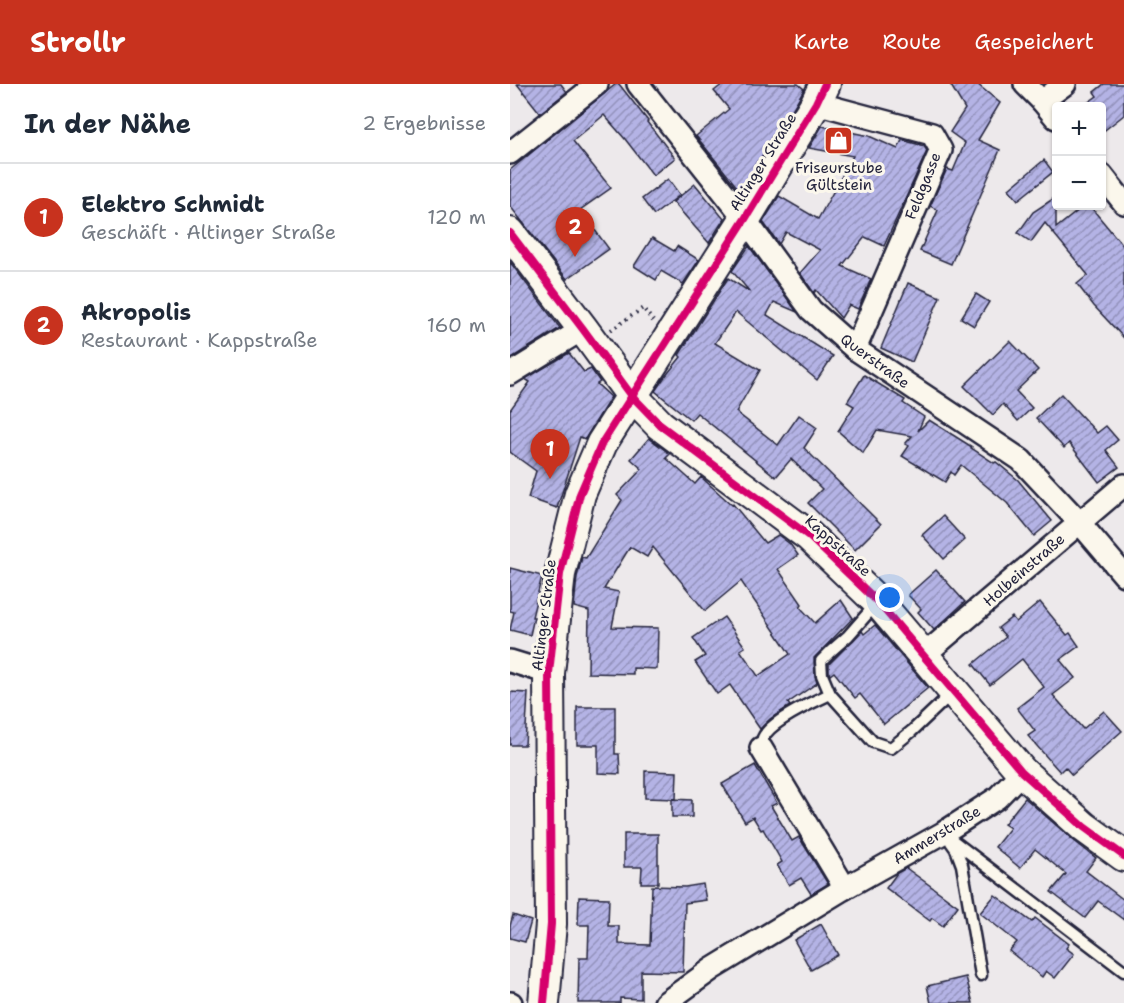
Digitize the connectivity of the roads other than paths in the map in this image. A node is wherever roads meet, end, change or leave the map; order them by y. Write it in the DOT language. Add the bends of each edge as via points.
graph roads {
  1 [pos="597,84"];
  2 [pos="638,84"];
  3 [pos="1025,84"];
  4 [pos="1065,84"];
  5 [pos="821,93"];
  6 [pos="1042,101"];
  7 [pos="1052,113"];
  8 [pos="510,153"];
  9 [pos="1106,181"];
  10 [pos="1124,203"];
  11 [pos="745,219"];
  12 [pos="510,233"];
  13 [pos="583,329"];
  14 [pos="855,350"];
  15 [pos="510,374"];
  16 [pos="632,396"];
  17 [pos="1124,485"];
  18 [pos="1079,522"];
  19 [pos="1124,575"];
  20 [pos="878,602"];
  21 [pos="924,655"];
  22 [pos="510,661"];
  23 [pos="549,673"];
  24 [pos="954,691"];
  25 [pos="830,694"];
  26 [pos="761,748"];
  27 [pos="1022,772"];
  28 [pos="943,832"];
  29 [pos="1124,856"];
  30 [pos="845,888"];
  31 [pos="1124,971"];
  32 [pos="981,975"];
  33 [pos="544,1003"];
  34 [pos="665,1003"];
  1 -- 8 [label="street"];
  2 -- 11 [label="street, Querstraße"];
  3 -- 6 [label="street"];
  4 -- 6 [label="street"];
  5 -- 11 [label="street, Altinger Straße"];
  5 -- 14 [label="street, Feldgasse" via="932,134 940,150"];
  6 -- 7 [label="street"];
  9 -- 10 [label="street"];
  11 -- 14 [label="street, Querstraße" via="811,310"];
  11 -- 16 [label="street, Altinger Straße"];
  12 -- 13 [label="street, Kappstraße"];
  13 -- 15 [label="street"];
  13 -- 16 [label="street, Kappstraße"];
  14 -- 18 [label="street, Querstraße" via="1021,460"];
  16 -- 20 [label="street, Kappstraße" via="660,425 809,536"];
  16 -- 23 [label="street, Altinger Straße" via="602,443 580,494 560,574"];
  17 -- 18 [label="street, Holbeinstraße"];
  18 -- 19 [label="street, Querstraße"];
  18 -- 21 [label="street, Holbeinstraße"];
  20 -- 21 [label="street, Kappstraße"];
  20 -- 25 [label="lane" via="821,661"];
  21 -- 24 [label="street, Kappstraße"];
  22 -- 23 [label="street"];
  23 -- 33 [label="street, Altinger Straße" via="551,924"];
  24 -- 25 [label="lane" via="891,748 873,742"];
  24 -- 27 [label="street, Kappstraße"];
  25 -- 26 [label="lane" via="800,708 771,729"];
  26 -- 30 [label="street"];
  27 -- 28 [label="street, Ammerstraße" via="997,798"];
  27 -- 29 [label="street, Kappstraße" via="1084,827"];
  28 -- 30 [label="street, Ammerstraße"];
  28 -- 31 [label="lane"];
  28 -- 32 [label="lane" via="962,865"];
  30 -- 34 [label="street, Ammerstraße" via="712,969"];
}
